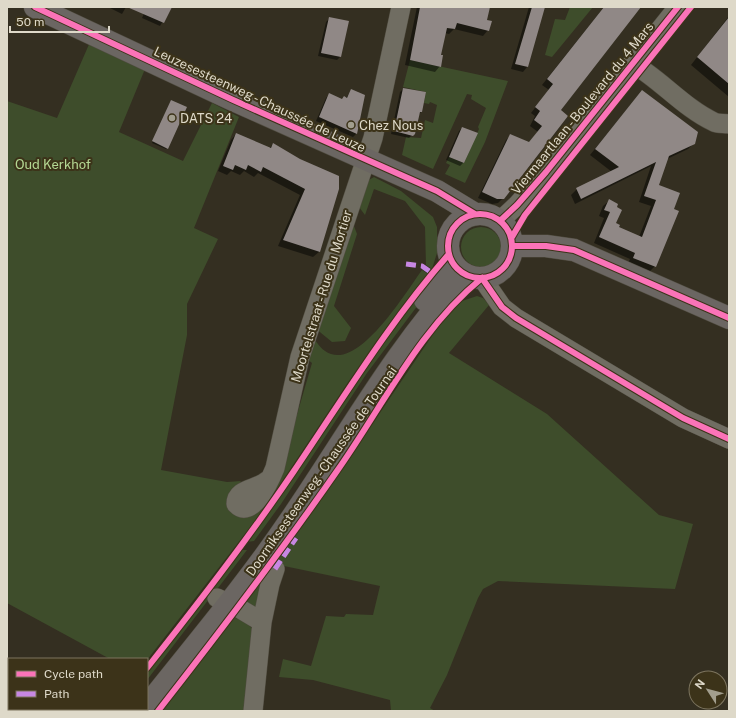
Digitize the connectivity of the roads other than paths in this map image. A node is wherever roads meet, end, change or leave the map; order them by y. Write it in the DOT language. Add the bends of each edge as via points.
graph roads {
  1 [pos="35,7"];
  2 [pos="401,7"];
  3 [pos="678,7"];
  4 [pos="632,64"];
  5 [pos="729,124"];
  6 [pos="365,159"];
  7 [pos="423,186"];
  8 [pos="475,214"];
  9 [pos="501,220"];
  10 [pos="452,229"];
  11 [pos="513,246"];
  12 [pos="467,272"];
  13 [pos="729,318"];
  14 [pos="729,438"];
  15 [pos="268,480"];
  16 [pos="275,569"];
  17 [pos="222,601"];
  18 [pos="262,622"];
  19 [pos="148,686"];
  20 [pos="148,705"];
  21 [pos="253,711"];
  1 -- 6 [label="main road, Leuzesesteenweg - Chaussée de Leuze"];
  2 -- 6 [label="street, Moortelstraat - Rue du Mortier" via="373,138"];
  3 -- 4 [label="street, Viermaartlaan - Boulevard du 4 Mars"];
  4 -- 5 [label="street" via="715,123"];
  4 -- 9 [label="street, Viermaartlaan - Boulevard du 4 Mars" via="546,172"];
  6 -- 7 [label="main road, Leuzesesteenweg - Chaussée de Leuze"];
  6 -- 15 [label="street, Moortelstraat - Rue du Mortier" via="300,357 275,468"];
  7 -- 8 [label="main road, Leuzesesteenweg - Chaussée de Leuze"];
  7 -- 10 [label="main road, Leuzesesteenweg - Chaussée de Leuze" via="448,216"];
  8 -- 9 [label="main road" via="490,214"];
  8 -- 10 [label="main road" via="461,220"];
  9 -- 11 [label="main road" via="509,230"];
  10 -- 12 [label="main road" via="448,248"];
  11 -- 12 [label="main road" via="506,266 496,275"];
  11 -- 13 [label="main road" via="551,246 574,250"];
  12 -- 14 [label="street" via="516,318 684,418"];
  12 -- 17 [label="main road, Doorniksesteenweg - Chaussée de Tournai" via="436,307 392,367 291,520"];
  16 -- 18 [label="street"];
  17 -- 18 [label="street"];
  17 -- 19 [label="main road, Doorniksesteenweg - Chaussée de Tournai"];
  17 -- 20 [label="main road, Doorniksesteenweg - Chaussée de Tournai"];
  18 -- 21 [label="street"];
}
